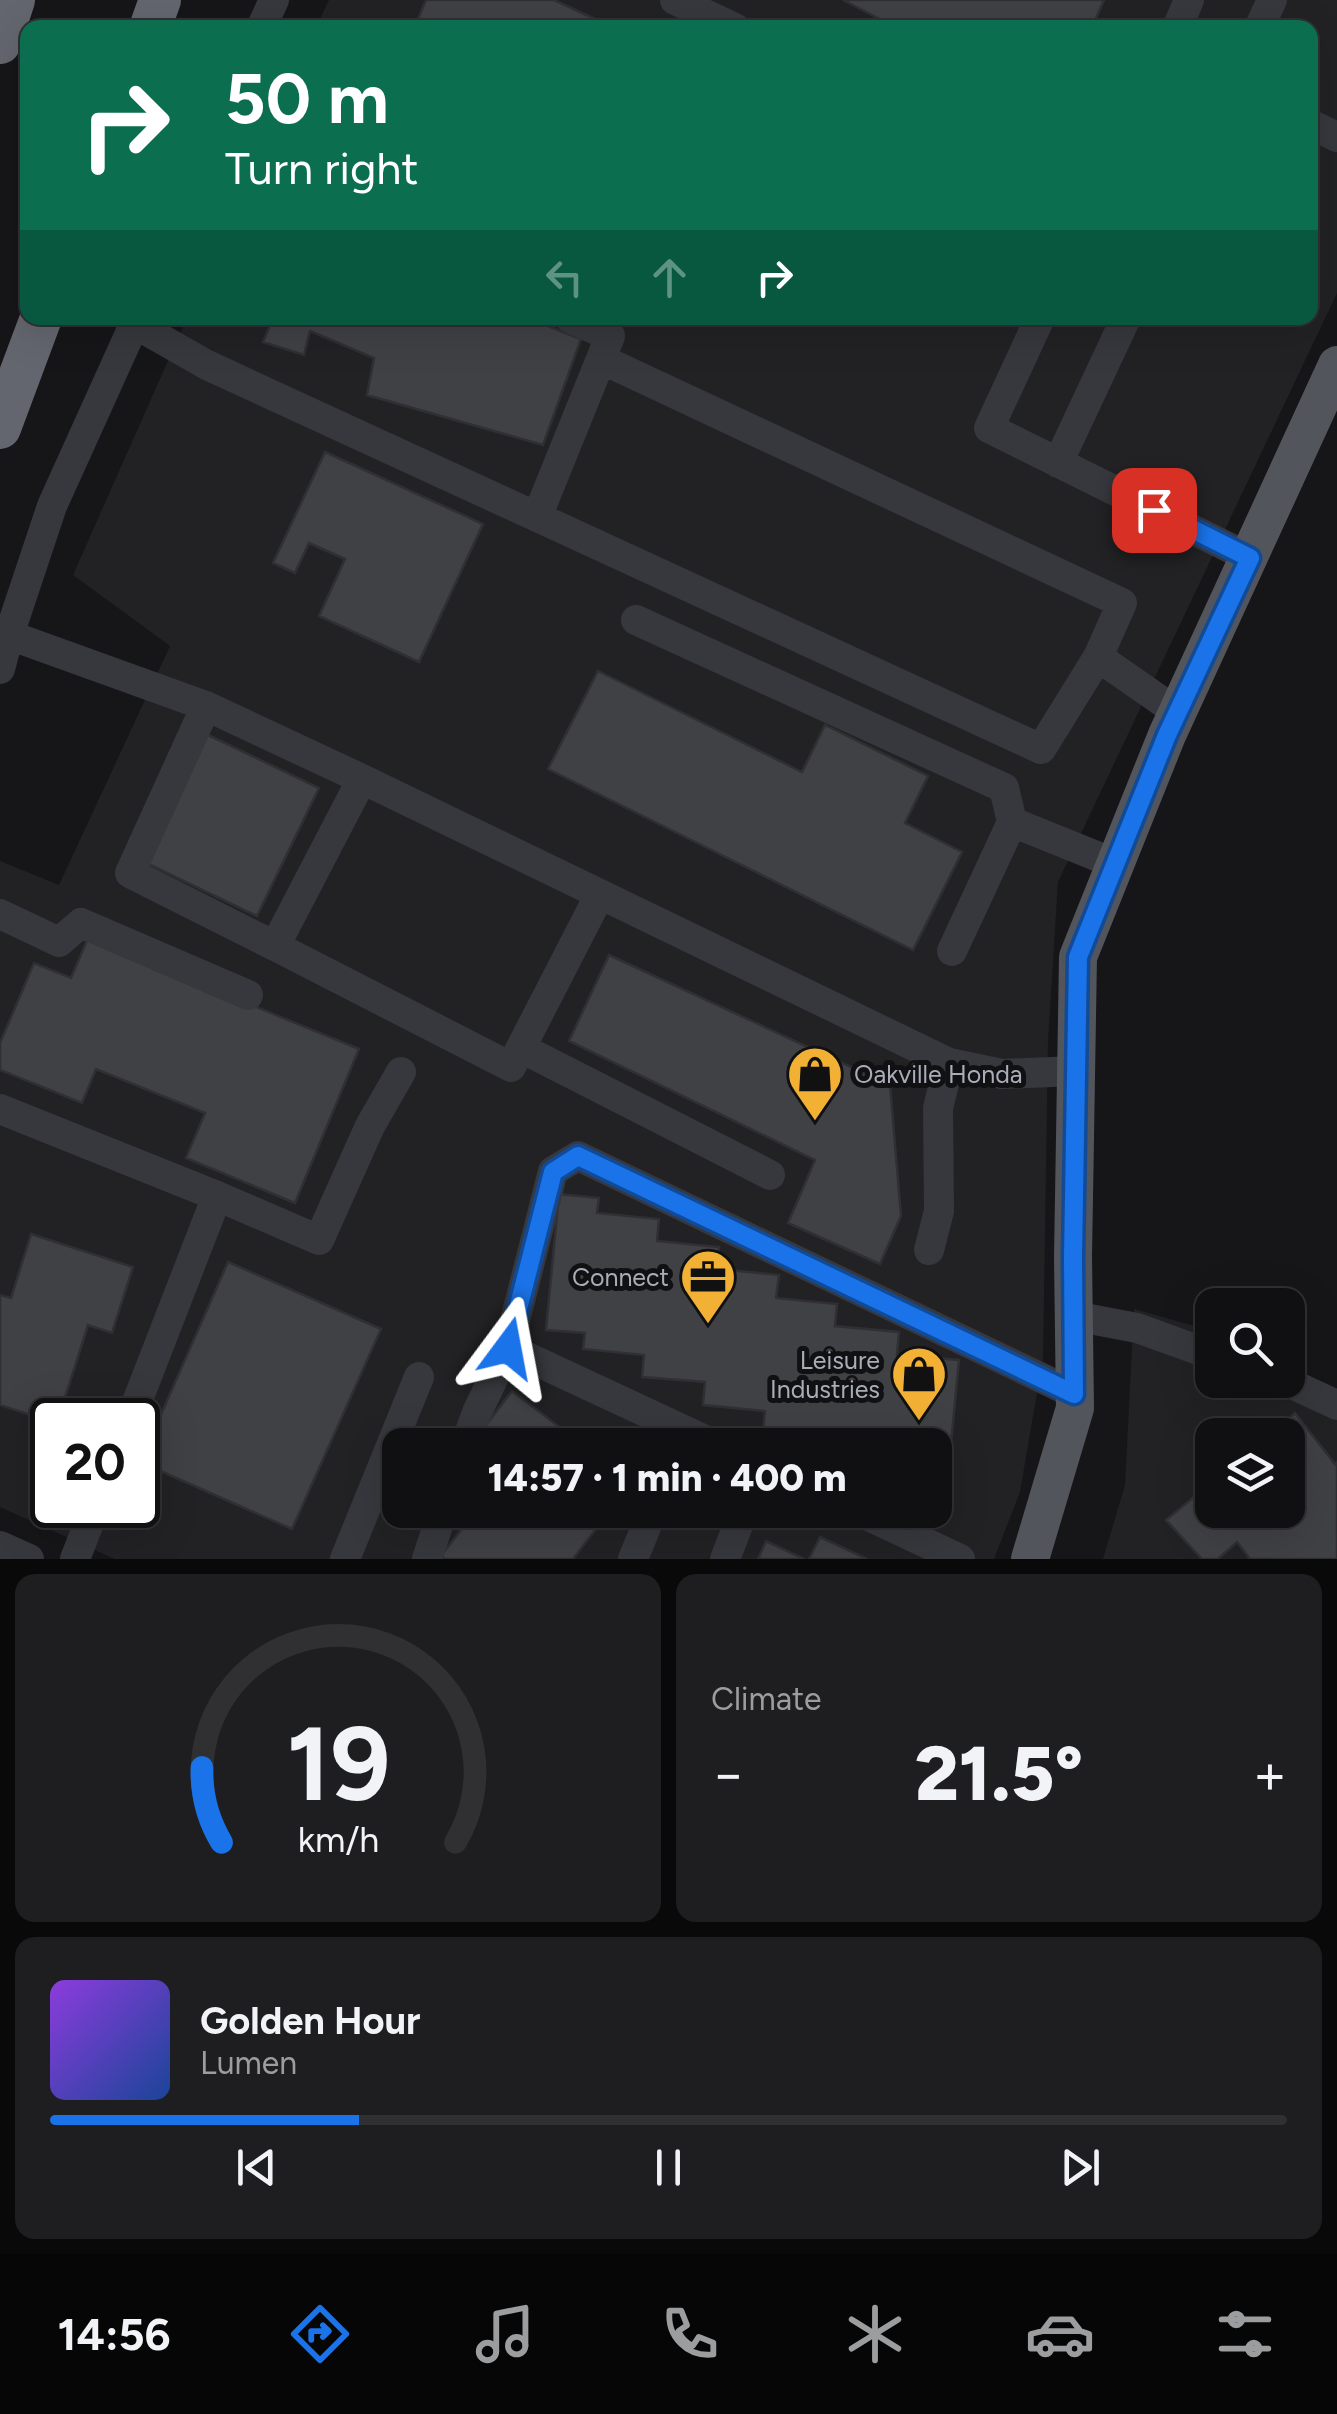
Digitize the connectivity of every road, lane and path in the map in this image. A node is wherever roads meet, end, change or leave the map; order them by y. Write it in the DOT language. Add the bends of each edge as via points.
graph roads {
  1 [pos="14,0"];
  2 [pos="674,0"];
  3 [pos="718,20"];
  4 [pos="0,43"];
  5 [pos="38,325"];
  6 [pos="134,325"];
  7 [pos="142,325"];
  8 [pos="586,325"];
  9 [pos="1037,325"];
  10 [pos="1123,325"];
  11 [pos="600,358"];
  12 [pos="1337,365"];
  13 [pos="0,428"];
  14 [pos="1058,463"];
  15 [pos="537,517"];
  16 [pos="1250,558"];
  17 [pos="636,620"];
  18 [pos="9,634"];
  19 [pos="1098,656"];
  20 [pos="0,669"];
  21 [pos="206,706"];
  22 [pos="1177,712"];
  23 [pos="362,779"];
  24 [pos="1012,822"];
  25 [pos="1116,864"];
  26 [pos="600,894"];
  27 [pos="3,926"];
  28 [pos="276,946"];
  29 [pos="952,951"];
  30 [pos="248,995"];
  31 [pos="520,1048"];
  32 [pos="949,1063"];
  33 [pos="1076,1071"];
  34 [pos="401,1072"];
  35 [pos="0,1109"];
  36 [pos="770,1174"];
  37 [pos="217,1196"];
  38 [pos="929,1250"];
  39 [pos="1074,1316"];
  40 [pos="508,1348"];
  41 [pos="1195,1349"];
  42 [pos="419,1377"];
  43 [pos="1305,1390"];
  44 [pos="1074,1394"];
  45 [pos="139,1398"];
  46 [pos="1337,1404"];
  47 [pos="472,1428"];
  48 [pos="663,1428"];
  49 [pos="87,1528"];
  50 [pos="437,1528"];
  51 [pos="646,1528"];
  52 [pos="737,1528"];
  53 [pos="892,1528"];
  54 [pos="0,1546"];
  55 [pos="951,1557"];
  56 [pos="29,1559"];
  57 [pos="75,1559"];
  58 [pos="344,1559"];
  59 [pos="427,1559"];
  60 [pos="633,1559"];
  61 [pos="725,1559"];
  62 [pos="1030,1559"];
  1 -- 4 [label="highway"];
  2 -- 3 [label="street"];
  5 -- 13 [label="highway"];
  6 -- 18 [label="street" via="52,506"];
  7 -- 15 [label="street" via="207,366"];
  8 -- 11 [label="street" via="610,336"];
  9 -- 14 [label="street" via="989,428"];
  10 -- 14 [label="street"];
  11 -- 15 [label="street"];
  11 -- 19 [label="street" via="1122,603"];
  12 -- 16 [label="main road"];
  14 -- 16 [label="street"];
  15 -- 19 [label="street" via="1041,749"];
  16 -- 22 [label="main road"];
  17 -- 24 [label="street" via="1004,788"];
  18 -- 20 [label="street"];
  18 -- 21 [label="street"];
  19 -- 22 [label="street"];
  21 -- 23 [label="street"];
  21 -- 28 [label="street" via="130,873"];
  22 -- 25 [label="main road"];
  23 -- 26 [label="street"];
  23 -- 28 [label="street"];
  24 -- 25 [label="street"];
  24 -- 29 [label="street"];
  25 -- 33 [label="main road" via="1078,957"];
  26 -- 31 [label="street"];
  26 -- 32 [label="street"];
  27 -- 30 [label="street" via="59,942 81,923"];
  28 -- 31 [label="street" via="511,1067"];
  31 -- 36 [label="street"];
  32 -- 33 [label="street" via="1002,1074"];
  32 -- 38 [label="street" via="938,1108 939,1211"];
  33 -- 39 [label="main road"];
  34 -- 37 [label="street" via="319,1240"];
  35 -- 37 [label="street"];
  37 -- 45 [label="street"];
  39 -- 41 [label="street"];
  39 -- 44 [label="main road"];
  40 -- 44 [label="street" via="553,1172 578,1156"];
  40 -- 47 [label="street"];
  40 -- 48 [label="street"];
  42 -- 58 [label="street"];
  43 -- 46 [label="street"];
  44 -- 62 [label="main road"];
  49 -- 57 [label="street"];
  50 -- 59 [label="street"];
  51 -- 60 [label="street"];
  52 -- 61 [label="street"];
  53 -- 55 [label="street"];
  54 -- 56 [label="street"];
}
